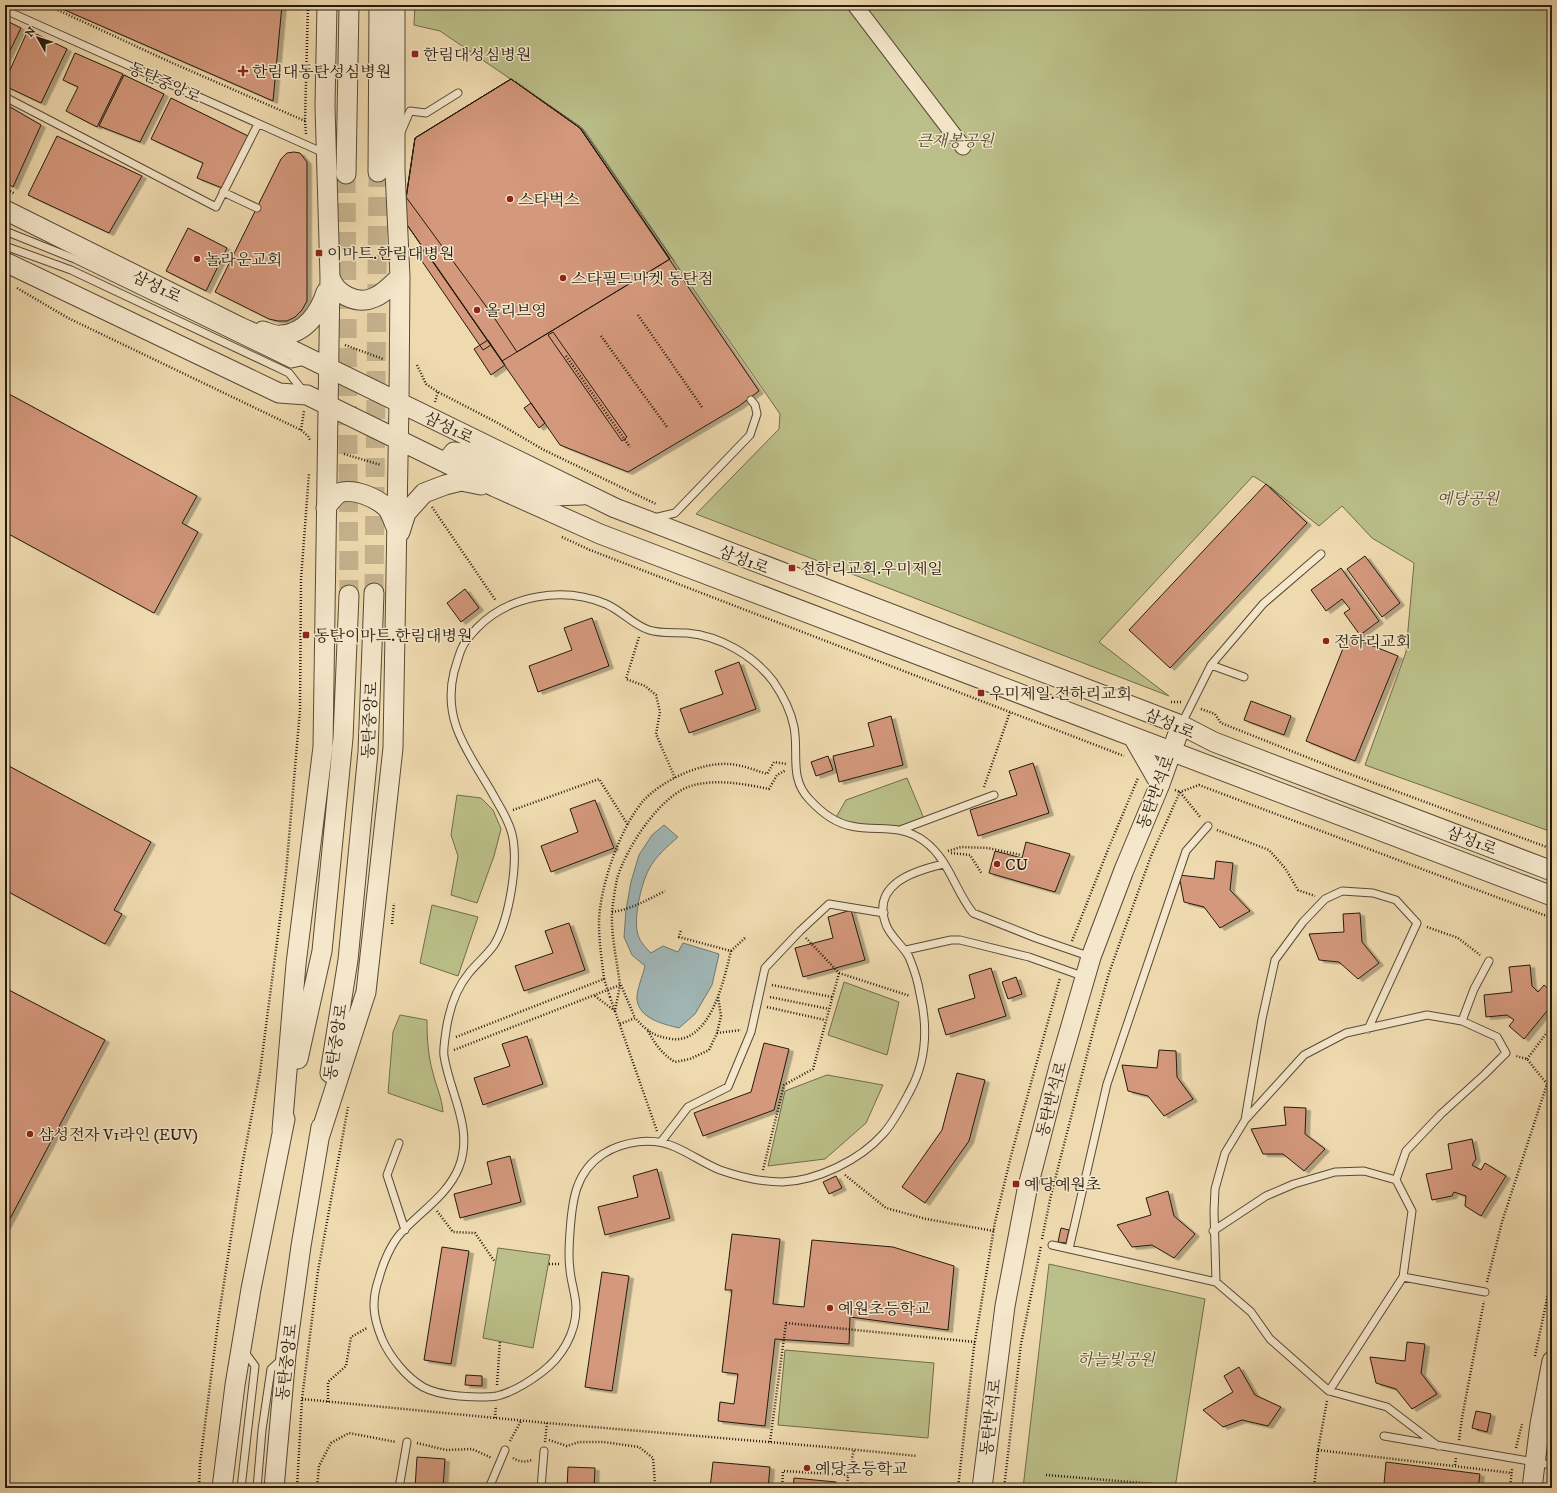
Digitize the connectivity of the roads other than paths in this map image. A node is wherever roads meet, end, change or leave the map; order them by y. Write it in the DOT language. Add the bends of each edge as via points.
graph roads {
  1 [pos="327,5"];
  2 [pos="349,5"];
  3 [pos="378,5"];
  4 [pos="395,5"];
  5 [pos="855,5"];
  6 [pos="5,10"];
  7 [pos="458,93"];
  8 [pos="5,97"];
  9 [pos="258,124"];
  10 [pos="395,144"];
  11 [pos="963,147"];
  12 [pos="326,154"];
  13 [pos="378,172"];
  14 [pos="346,174"];
  15 [pos="182,190"];
  16 [pos="223,192"];
  17 [pos="178,197"];
  18 [pos="11,203"];
  19 [pos="257,208"];
  20 [pos="5,231"];
  21 [pos="5,246"];
  22 [pos="5,262"];
  23 [pos="330,277"];
  24 [pos="400,277"];
  25 [pos="181,311"];
  26 [pos="240,327"];
  27 [pos="311,360"];
  28 [pos="329,368"];
  29 [pos="306,395"];
  30 [pos="751,400"];
  31 [pos="399,402"];
  32 [pos="328,406"];
  33 [pos="398,440"];
  34 [pos="454,467"];
  35 [pos="495,487"];
  36 [pos="585,495"];
  37 [pos="326,508"];
  38 [pos="646,520"];
  39 [pos="396,537"];
  40 [pos="1321,554"];
  41 [pos="374,593"];
  42 [pos="349,595"];
  43 [pos="1211,665"];
  44 [pos="1244,677"];
  45 [pos="1181,725"];
  46 [pos="1133,737"];
  47 [pos="1171,752"];
  48 [pos="1160,784"];
  49 [pos="994,795"];
  50 [pos="1208,826"];
  51 [pos="900,830"];
  52 [pos="944,864"];
  53 [pos="1552,871"];
  54 [pos="1552,896"];
  55 [pos="884,913"];
  56 [pos="906,950"];
  57 [pos="1091,957"];
  58 [pos="1489,962"];
  59 [pos="1086,977"];
  60 [pos="1462,1021"];
  61 [pos="1368,1029"];
  62 [pos="1245,1120"];
  63 [pos="282,1130"];
  64 [pos="319,1138"];
  65 [pos="661,1142"];
  66 [pos="399,1143"];
  67 [pos="1396,1180"];
  68 [pos="405,1230"];
  69 [pos="1213,1231"];
  70 [pos="1052,1245"];
  71 [pos="1069,1248"];
  72 [pos="1403,1277"];
  73 [pos="1216,1282"];
  74 [pos="1485,1292"];
  75 [pos="241,1348"];
  76 [pos="286,1355"];
  77 [pos="1552,1361"];
  78 [pos="1329,1391"];
  79 [pos="1384,1436"];
  80 [pos="407,1442"];
  81 [pos="1438,1446"];
  82 [pos="506,1450"];
  83 [pos="544,1451"];
  84 [pos="1544,1464"];
  85 [pos="222,1488"];
  86 [pos="241,1488"];
  87 [pos="258,1488"];
  88 [pos="274,1488"];
  89 [pos="399,1488"];
  90 [pos="489,1488"];
  91 [pos="541,1488"];
  92 [pos="982,1488"];
  93 [pos="1532,1488"];
  1 -- 12 [label="street"];
  2 -- 14 [label="street"];
  3 -- 13 [label="street"];
  4 -- 10 [label="street"];
  5 -- 11 [label="street"];
  6 -- 9 [label="lane, 동탄중앙로"];
  7 -- 10 [label="lane" via="426,113 410,111"];
  8 -- 15 [label="lane"];
  9 -- 12 [label="lane, 동탄중앙로"];
  9 -- 16 [label="lane"];
  10 -- 24 [label="street"];
  12 -- 23 [label="street"];
  15 -- 16 [label="lane" via="216,207"];
  15 -- 17 [label="lane"];
  16 -- 19 [label="lane"];
  18 -- 26 [label="street, 삼성1로"];
  20 -- 25 [label="lane" via="75,259"];
  21 -- 29 [label="lane" via="71,270 289,373"];
  22 -- 29 [label="street, 삼성1로" via="279,393"];
  23 -- 24 [label="street" via="340,292 360,300 372,299 383,294"];
  23 -- 26 [label="street" via="320,310 308,324 295,332 281,335"];
  23 -- 28 [label="street"];
  24 -- 31 [label="street" via="407,363"];
  25 -- 26 [label="lane"];
  25 -- 27 [label="lane" via="291,364"];
  26 -- 27 [label="street, 삼성1로"];
  27 -- 28 [label="street, 삼성1로"];
  28 -- 31 [label="street, 삼성1로"];
  28 -- 32 [label="street"];
  29 -- 32 [label="street, 삼성1로"];
  30 -- 38 [label="lane" via="758,414 750,435 675,513"];
  31 -- 33 [label="street"];
  31 -- 36 [label="street, 삼성1로"];
  32 -- 33 [label="street, 삼성1로"];
  32 -- 37 [label="street"];
  33 -- 34 [label="street, 삼성1로"];
  33 -- 39 [label="street"];
  34 -- 35 [label="street, 삼성1로"];
  34 -- 36 [label="street" via="450,457 454,452 552,496"];
  35 -- 39 [label="street" via="461,481 424,493 406,513"];
  35 -- 46 [label="street, 삼성1로" via="600,534"];
  36 -- 38 [label="street, 삼성1로"];
  37 -- 39 [label="street" via="341,492 365,495 387,508"];
  37 -- 63 [label="street" via="322,747 296,964"];
  38 -- 45 [label="street, 삼성1로"];
  39 -- 64 [label="street" via="394,748 366,992"];
  40 -- 43 [label="lane" via="1263,604"];
  41 -- 64 [label="street, 동탄중앙로" via="368,752 348,960"];
  42 -- 63 [label="street" via="343,738 322,952"];
  43 -- 44 [label="lane"];
  43 -- 45 [label="lane"];
  45 -- 47 [label="street, 동탄반석로"];
  45 -- 53 [label="street, 삼성1로" via="1214,742"];
  46 -- 47 [label="street, 삼성1로"];
  46 -- 48 [label="street"];
  47 -- 48 [label="street, 동탄반석로"];
  47 -- 54 [label="street, 삼성1로"];
  48 -- 57 [label="street, 동탄반석로"];
  49 -- 51 [label="lane"];
  50 -- 71 [label="lane" via="1186,851 1107,1084"];
  51 -- 52 [label="lane" via="914,834 928,843"];
  51 -- 68 [label="lane" via="850,826 835,820 808,798 796,774 793,722 778,689 763,671 723,642 696,634 654,632 642,627 619,610 582,597 567,595 522,601 490,616 469,636 461,649 452,679 450,697 459,737 504,814 512,834 514,864 507,916 500,935 489,953 462,982 452,1004 444,1041 444,1054 462,1116 465,1139 461,1163 449,1186"];
  52 -- 55 [label="lane" via="904,876 892,886 885,900"];
  52 -- 57 [label="lane" via="966,907 973,914"];
  55 -- 56 [label="lane" via="887,927"];
  55 -- 65 [label="lane" via="829,904 800,931 765,968 752,1028 728,1087 688,1107"];
  56 -- 59 [label="lane" via="960,940 1029,957"];
  56 -- 65 [label="lane" via="922,1000 925,1052 916,1082 878,1140 853,1159 835,1168 799,1180 782,1182 726,1172"];
  57 -- 59 [label="street, 동탄반석로"];
  58 -- 60 [label="lane" via="1474,989"];
  59 -- 92 [label="street, 동탄반석로" via="1027,1190 1004,1306"];
  60 -- 61 [label="lane" via="1428,1015"];
  60 -- 67 [label="lane" via="1497,1037 1506,1053 1406,1151"];
  61 -- 62 [label="lane" via="1346,1033 1304,1055"];
  61 -- 62 [label="lane" via="1417,923 1396,900 1373,893 1342,891 1325,898 1303,922 1275,960"];
  62 -- 69 [label="lane" via="1225,1153 1215,1189"];
  63 -- 75 [label="street"];
  64 -- 76 [label="street, 동탄중앙로"];
  65 -- 68 [label="lane" via="640,1142 618,1147 589,1165 580,1177 571,1206 568,1254 576,1312 574,1325 559,1356 543,1371 512,1391 497,1396 480,1397 436,1392 423,1387 412,1378 387,1349 373,1303 379,1275 396,1237"];
  66 -- 68 [label="lane" via="387,1176"];
  67 -- 69 [label="lane" via="1364,1171 1335,1172 1294,1184 1266,1196"];
  67 -- 72 [label="lane" via="1412,1212"];
  69 -- 73 [label="lane"];
  70 -- 71 [label="lane"];
  71 -- 73 [label="lane"];
  72 -- 74 [label="lane"];
  72 -- 78 [label="lane"];
  73 -- 78 [label="lane" via="1251,1312 1270,1339"];
  75 -- 85 [label="street"];
  75 -- 86 [label="lane" via="254,1366"];
  76 -- 87 [label="lane" via="271,1369 262,1430"];
  76 -- 88 [label="street, 동탄중앙로"];
  77 -- 84 [label="street" via="1540,1424"];
  78 -- 81 [label="lane" via="1387,1406"];
  79 -- 81 [label="lane"];
  80 -- 89 [label="lane"];
  81 -- 84 [label="lane"];
  82 -- 90 [label="lane"];
  83 -- 91 [label="lane"];
  84 -- 93 [label="street"];
}
